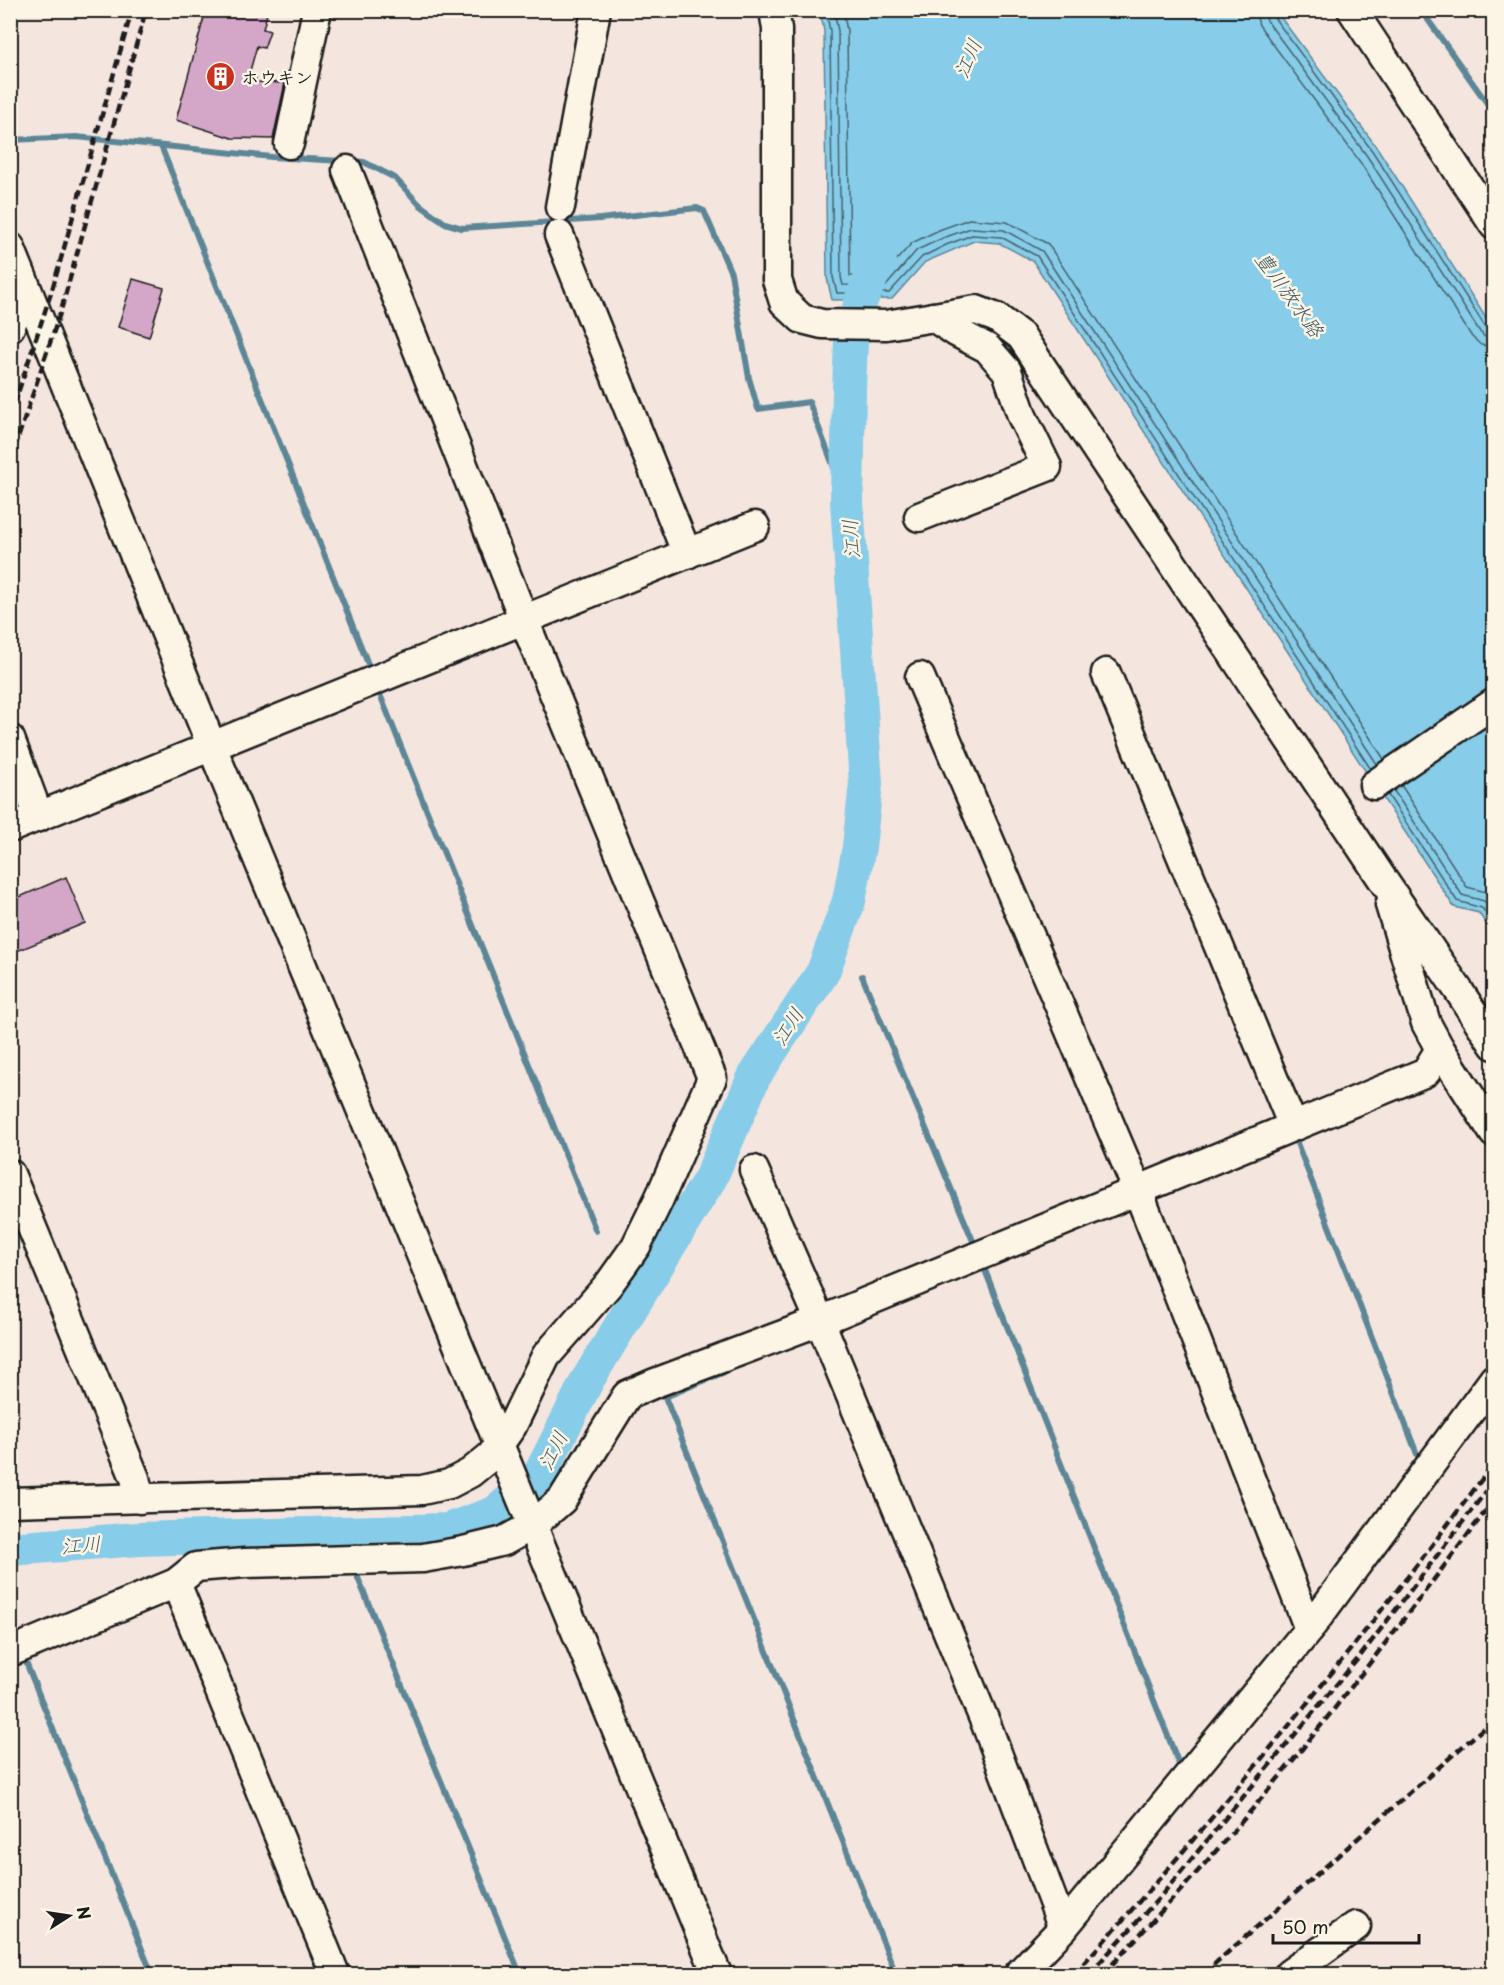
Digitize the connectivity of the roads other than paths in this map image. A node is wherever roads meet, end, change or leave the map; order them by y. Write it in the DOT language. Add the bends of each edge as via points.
graph roads {
  1 [pos="317,10"];
  2 [pos="596,10"];
  3 [pos="774,10"];
  4 [pos="1352,10"];
  5 [pos="289,144"];
  6 [pos="347,170"];
  7 [pos="560,207"];
  8 [pos="1494,225"];
  9 [pos="559,235"];
  10 [pos="10,247"];
  11 [pos="26,289"];
  12 [pos="933,317"];
  13 [pos="11,326"];
  14 [pos="919,517"];
  15 [pos="755,526"];
  16 [pos="687,554"];
  17 [pos="524,620"];
  18 [pos="1106,673"];
  19 [pos="920,677"];
  20 [pos="1494,703"];
  21 [pos="10,740"];
  22 [pos="212,747"];
  23 [pos="1374,785"];
  24 [pos="39,817"];
  25 [pos="10,828"];
  26 [pos="1383,880"];
  27 [pos="1494,1046"];
  28 [pos="1440,1049"];
  29 [pos="1293,1126"];
  30 [pos="1494,1133"];
  31 [pos="754,1170"];
  32 [pos="10,1174"];
  33 [pos="1138,1191"];
  34 [pos="820,1321"];
  35 [pos="1494,1378"];
  36 [pos="502,1449"];
  37 [pos="141,1499"];
  38 [pos="10,1502"];
  39 [pos="532,1522"];
  40 [pos="176,1583"];
  41 [pos="1309,1629"];
  42 [pos="10,1652"];
  43 [pos="1356,1926"];
  44 [pos="1063,1928"];
  45 [pos="335,1974"];
  46 [pos="717,1974"];
  47 [pos="1019,1974"];
  48 [pos="1290,1974"];
  1 -- 5 [label="street"];
  2 -- 7 [label="street"];
  3 -- 12 [label="street" via="777,280 784,302 802,319 822,324 886,325"];
  4 -- 8 [label="street"];
  6 -- 17 [label="street"];
  9 -- 16 [label="street"];
  10 -- 11 [label="street"];
  11 -- 13 [label="street"];
  11 -- 22 [label="street"];
  12 -- 14 [label="street" via="987,348 1007,372 1022,416 1047,467"];
  12 -- 26 [label="street" via="976,310 997,318 1021,336"];
  15 -- 16 [label="street"];
  16 -- 17 [label="street"];
  17 -- 22 [label="street"];
  17 -- 36 [label="street" via="712,1078 636,1245 609,1284 546,1356"];
  18 -- 29 [label="street"];
  19 -- 33 [label="street"];
  20 -- 23 [label="street"];
  21 -- 24 [label="street"];
  22 -- 24 [label="street"];
  22 -- 36 [label="street"];
  24 -- 25 [label="street"];
  26 -- 27 [label="street"];
  26 -- 28 [label="street" via="1426,1023"];
  28 -- 29 [label="street" via="1426,1072"];
  28 -- 30 [label="street"];
  29 -- 33 [label="street"];
  31 -- 34 [label="street"];
  32 -- 37 [label="street"];
  33 -- 34 [label="street"];
  33 -- 41 [label="street"];
  34 -- 39 [label="street" via="627,1395 562,1500"];
  34 -- 44 [label="street" via="988,1729"];
  35 -- 41 [label="street"];
  36 -- 37 [label="street" via="449,1484 422,1490"];
  36 -- 39 [label="street"];
  37 -- 38 [label="street"];
  39 -- 40 [label="street" via="504,1541 423,1558 196,1567"];
  39 -- 46 [label="street"];
  40 -- 42 [label="street"];
  40 -- 45 [label="street"];
  41 -- 44 [label="street"];
  43 -- 48 [label="street"];
  44 -- 47 [label="street"];
}
